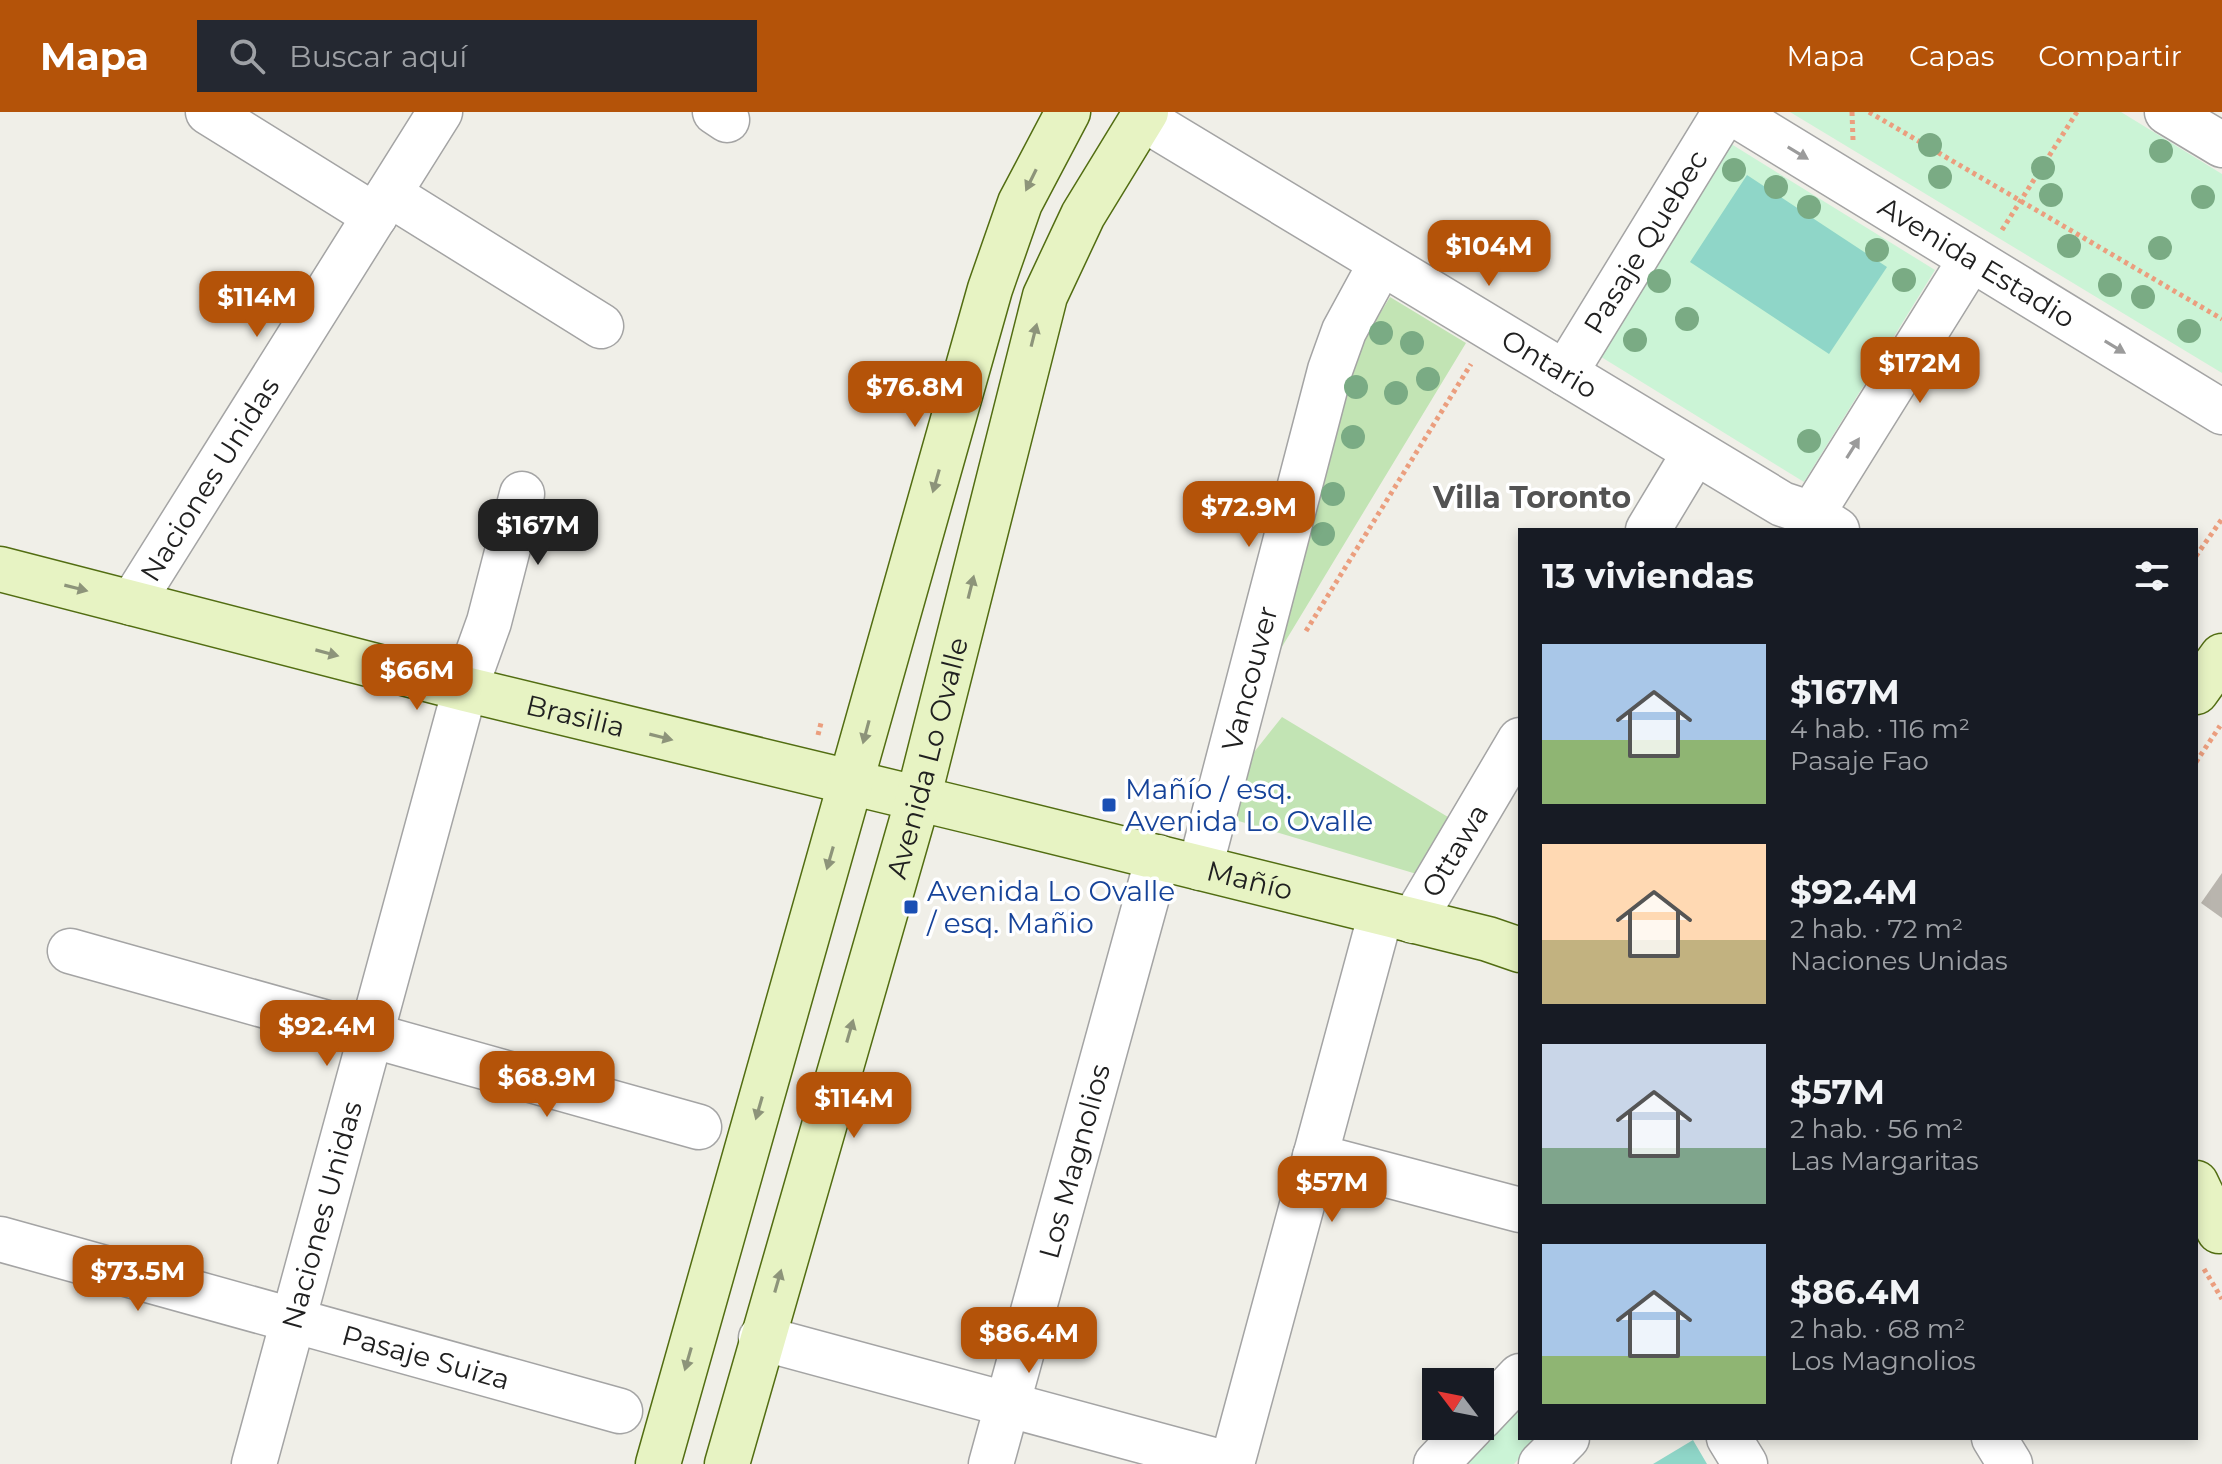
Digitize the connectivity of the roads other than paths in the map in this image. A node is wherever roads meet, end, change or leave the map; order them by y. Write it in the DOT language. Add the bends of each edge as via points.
graph roads {
  1 [pos="208,112"];
  2 [pos="440,112"];
  3 [pos="1068,112"];
  4 [pos="1725,112"];
  5 [pos="1731,112"];
  6 [pos="2167,112"];
  7 [pos="1144,115"];
  8 [pos="2222,145"];
  9 [pos="382,205"];
  10 [pos="1971,259"];
  11 [pos="1381,263"];
  12 [pos="601,326"];
  13 [pos="1565,373"];
  14 [pos="2222,412"];
  15 [pos="1695,452"];
  16 [pos="522,494"];
  17 [pos="1824,522"];
  18 [pos="1649,528"];
  19 [pos="0,569"];
  20 [pos="132,603"];
  21 [pos="2222,656"];
  22 [pos="465,689"];
  23 [pos="2198,689"];
  24 [pos="1518,743"];
  25 [pos="852,783"];
  26 [pos="918,799"];
  27 [pos="1158,857"];
  28 [pos="1200,868"];
  29 [pos="1397,917"];
  30 [pos="1509,943"];
  31 [pos="70,951"];
  32 [pos="371,1034"];
  33 [pos="699,1127"];
  34 [pos="1315,1156"];
  35 [pos="2198,1190"];
  36 [pos="1518,1209"];
  37 [pos="2210,1233"];
  38 [pos="0,1239"];
  39 [pos="293,1321"];
  40 [pos="761,1338"];
  41 [pos="1518,1378"];
  42 [pos="1494,1403"];
  43 [pos="1008,1404"];
  44 [pos="620,1411"];
  45 [pos="1459,1440"];
  46 [pos="1565,1440"];
  47 [pos="1730,1440"];
  48 [pos="1995,1440"];
  49 [pos="254,1464"];
  50 [pos="658,1464"];
  51 [pos="727,1464"];
  52 [pos="991,1464"];
  53 [pos="1230,1464"];
  54 [pos="1436,1464"];
  55 [pos="1541,1464"];
  56 [pos="1745,1464"];
  57 [pos="2010,1464"];
  1 -- 9 [label="street"];
  2 -- 9 [label="street, Naciones Unidas"];
  3 -- 25 [label="main road, one-way" via="1003,245"];
  4 -- 13 [label="street, Pasaje Quebec"];
  5 -- 10 [label="street, Avenida Estadio, one-way"];
  6 -- 8 [label="street"];
  7 -- 11 [label="street, Ontario"];
  26 -- 7 [label="main road, Avenida Lo Ovalle, one-way" via="1045,296 1083,215"];
  9 -- 12 [label="street"];
  9 -- 20 [label="street, Naciones Unidas"];
  10 -- 14 [label="street, Avenida Estadio, one-way"];
  17 -- 10 [label="street, one-way"];
  11 -- 13 [label="street, Ontario"];
  11 -- 28 [label="street, Vancouver" via="1344,331 1330,370"];
  13 -- 15 [label="street, Ontario"];
  15 -- 17 [label="street, Ontario" via="1782,504"];
  15 -- 18 [label="street"];
  16 -- 22 [label="street, Naciones Unidas" via="489,622"];
  19 -- 20 [label="main road, Brasilia, one-way"];
  20 -- 22 [label="main road, Brasilia, one-way"];
  21 -- 23 [label="main road"];
  22 -- 25 [label="main road, Brasilia, one-way"];
  22 -- 32 [label="street, Naciones Unidas"];
  24 -- 29 [label="street, Ottawa"];
  25 -- 26 [label="main road, Brasilia"];
  25 -- 50 [label="main road, one-way"];
  26 -- 27 [label="main road, Mañío"];
  40 -- 26 [label="main road, Avenida Lo Ovalle, one-way"];
  27 -- 28 [label="main road, Mañío"];
  27 -- 43 [label="street, Los Magnolios"];
  28 -- 29 [label="main road, Mañío"];
  29 -- 30 [label="main road, Mañío"];
  29 -- 34 [label="street, Ottawa"];
  31 -- 32 [label="street"];
  32 -- 33 [label="street"];
  32 -- 39 [label="street, Naciones Unidas"];
  34 -- 36 [label="street"];
  34 -- 53 [label="street, Ottawa"];
  35 -- 37 [label="main road"];
  38 -- 39 [label="street, Pasaje Suiza"];
  39 -- 44 [label="street, Pasaje Suiza"];
  39 -- 49 [label="street, Naciones Unidas"];
  40 -- 43 [label="street"];
  40 -- 51 [label="main road, Avenida Lo Ovalle"];
  41 -- 42 [label="street"];
  43 -- 52 [label="street, Los Magnolios"];
  43 -- 53 [label="street"];
  45 -- 54 [label="street"];
  46 -- 55 [label="street"];
  47 -- 56 [label="street"];
  48 -- 57 [label="street"];
}
